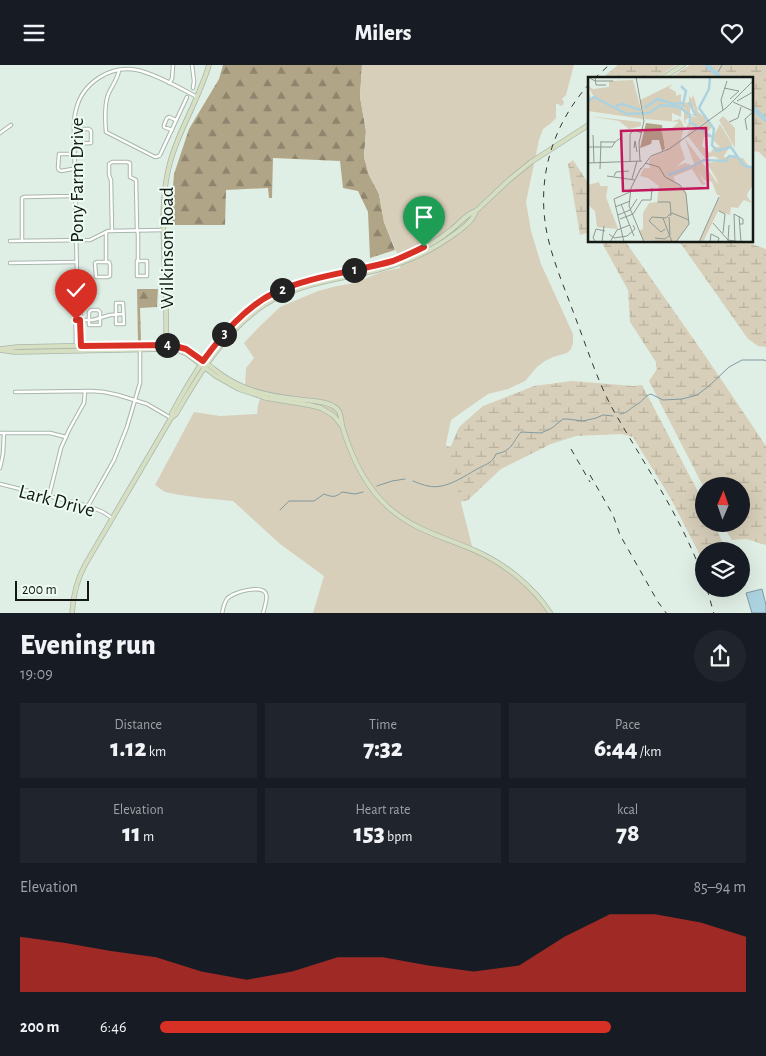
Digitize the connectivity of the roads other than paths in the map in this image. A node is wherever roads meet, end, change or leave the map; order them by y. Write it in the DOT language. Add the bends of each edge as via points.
graph roads {
  1 [pos="173,65"];
  2 [pos="192,65"];
  3 [pos="209,65"];
  4 [pos="683,65"];
  5 [pos="119,69"];
  6 [pos="664,77"];
  7 [pos="169,83"];
  8 [pos="193,89"];
  9 [pos="187,97"];
  10 [pos="198,97"];
  11 [pos="176,120"];
  12 [pos="11,125"];
  13 [pos="588,125"];
  14 [pos="74,129"];
  15 [pos="172,130"];
  16 [pos="0,133"];
  17 [pos="74,144"];
  18 [pos="74,154"];
  19 [pos="75,169"];
  20 [pos="75,194"];
  21 [pos="137,230"];
  22 [pos="163,230"];
  23 [pos="112,231"];
  24 [pos="106,232"];
  25 [pos="76,240"];
  26 [pos="10,241"];
  27 [pos="22,241"];
  28 [pos="138,261"];
  29 [pos="77,262"];
  30 [pos="106,262"];
  31 [pos="10,263"];
  32 [pos="77,277"];
  33 [pos="116,315"];
  34 [pos="123,315"];
  35 [pos="100,317"];
  36 [pos="76,320"];
  37 [pos="80,320"];
  38 [pos="89,320"];
  39 [pos="140,347"];
  40 [pos="166,347"];
  41 [pos="78,348"];
  42 [pos="0,349"];
  43 [pos="204,364"];
  44 [pos="85,391"];
  45 [pos="15,392"];
  46 [pos="136,401"];
  47 [pos="171,418"];
  48 [pos="342,426"];
  49 [pos="0,433"];
  50 [pos="4,433"];
  51 [pos="66,437"];
  52 [pos="0,468"];
  53 [pos="0,484"];
  54 [pos="49,496"];
  55 [pos="88,506"];
  56 [pos="112,519"];
  57 [pos="72,613"];
  58 [pos="222,613"];
  59 [pos="263,613"];
  60 [pos="550,613"];
  1 -- 7 [label="street"];
  2 -- 8 [label="street"];
  3 -- 10 [label="main road, Wilkinson Road"];
  4 -- 6 [label="main road"];
  5 -- 7 [label="street" via="139,70"];
  5 -- 14 [label="street, Pony Farm Drive" via="98,77 85,90 76,108"];
  5 -- 15 [label="street" via="106,102 106,133 157,157"];
  7 -- 10 [label="street"];
  9 -- 11 [label="street"];
  10 -- 22 [label="main road, Wilkinson Road" via="170,163 163,198"];
  11 -- 15 [label="street"];
  11 -- 15 [label="street" via="167,117 164,127"];
  12 -- 16 [label="street"];
  13 -- 43 [label="main road" via="530,162 476,211 466,225 436,246 401,263 278,297 247,318"];
  14 -- 17 [label="street, Pony Farm Drive"];
  14 -- 17 [label="street" via="91,131 91,143"];
  17 -- 18 [label="street, Pony Farm Drive"];
  18 -- 19 [label="street, Pony Farm Drive"];
  18 -- 19 [label="street" via="59,154 58,168 61,171"];
  19 -- 20 [label="street, Pony Farm Drive"];
  19 -- 20 [label="street" via="81,171 82,191"];
  20 -- 25 [label="street, Pony Farm Drive"];
  20 -- 27 [label="street" via="22,198"];
  21 -- 22 [label="street"];
  21 -- 23 [label="street"];
  21 -- 23 [label="street" via="136,180 130,176 130,163 112,162 109,164"];
  21 -- 28 [label="street"];
  22 -- 40 [label="main road, Wilkinson Road"];
  23 -- 24 [label="street"];
  24 -- 25 [label="street" via="92,239"];
  24 -- 30 [label="street"];
  25 -- 27 [label="street"];
  25 -- 29 [label="street, Pony Farm Drive"];
  26 -- 27 [label="street"];
  28 -- 28 [label="street" via="148,262 147,276 137,276"];
  29 -- 31 [label="street"];
  29 -- 32 [label="street, Pony Farm Drive"];
  30 -- 30 [label="street" via="110,263 110,276 97,277 95,263"];
  32 -- 36 [label="street, Pony Farm Drive"];
  32 -- 37 [label="street, Pony Farm Drive"];
  33 -- 34 [label="street"];
  33 -- 34 [label="street" via="116,324 124,324"];
  33 -- 34 [label="street" via="116,303 123,303"];
  33 -- 35 [label="street"];
  35 -- 38 [label="street"];
  35 -- 38 [label="street" via="99,325 89,325"];
  35 -- 38 [label="street" via="100,311 90,310"];
  36 -- 37 [label="street"];
  36 -- 41 [label="street, Pony Farm Drive"];
  37 -- 38 [label="street"];
  37 -- 41 [label="street, Pony Farm Drive"];
  39 -- 40 [label="main road"];
  39 -- 41 [label="main road"];
  39 -- 46 [label="street" via="140,383"];
  40 -- 43 [label="main road" via="186,349"];
  41 -- 42 [label="main road"];
  43 -- 47 [label="main road"];
  43 -- 48 [label="main road" via="223,381 246,392 314,406 326,411"];
  43 -- 48 [label="main road" via="254,391 333,406 340,412"];
  44 -- 45 [label="street"];
  44 -- 46 [label="street" via="112,393"];
  44 -- 51 [label="street" via="84,403"];
  46 -- 47 [label="street"];
  46 -- 55 [label="street" via="117,453"];
  47 -- 56 [label="main road"];
  48 -- 60 [label="main road" via="358,467 372,490 388,507 411,524 500,565 524,583"];
  49 -- 50 [label="street"];
  50 -- 51 [label="street" via="50,433"];
  50 -- 52 [label="street"];
  51 -- 54 [label="street"];
  53 -- 54 [label="street, Lark Drive"];
  54 -- 55 [label="street, Lark Drive"];
  55 -- 56 [label="street, Lark Drive"];
  56 -- 57 [label="main road" via="79,577"];
  58 -- 59 [label="street" via="229,596 257,589 265,592"];
}
